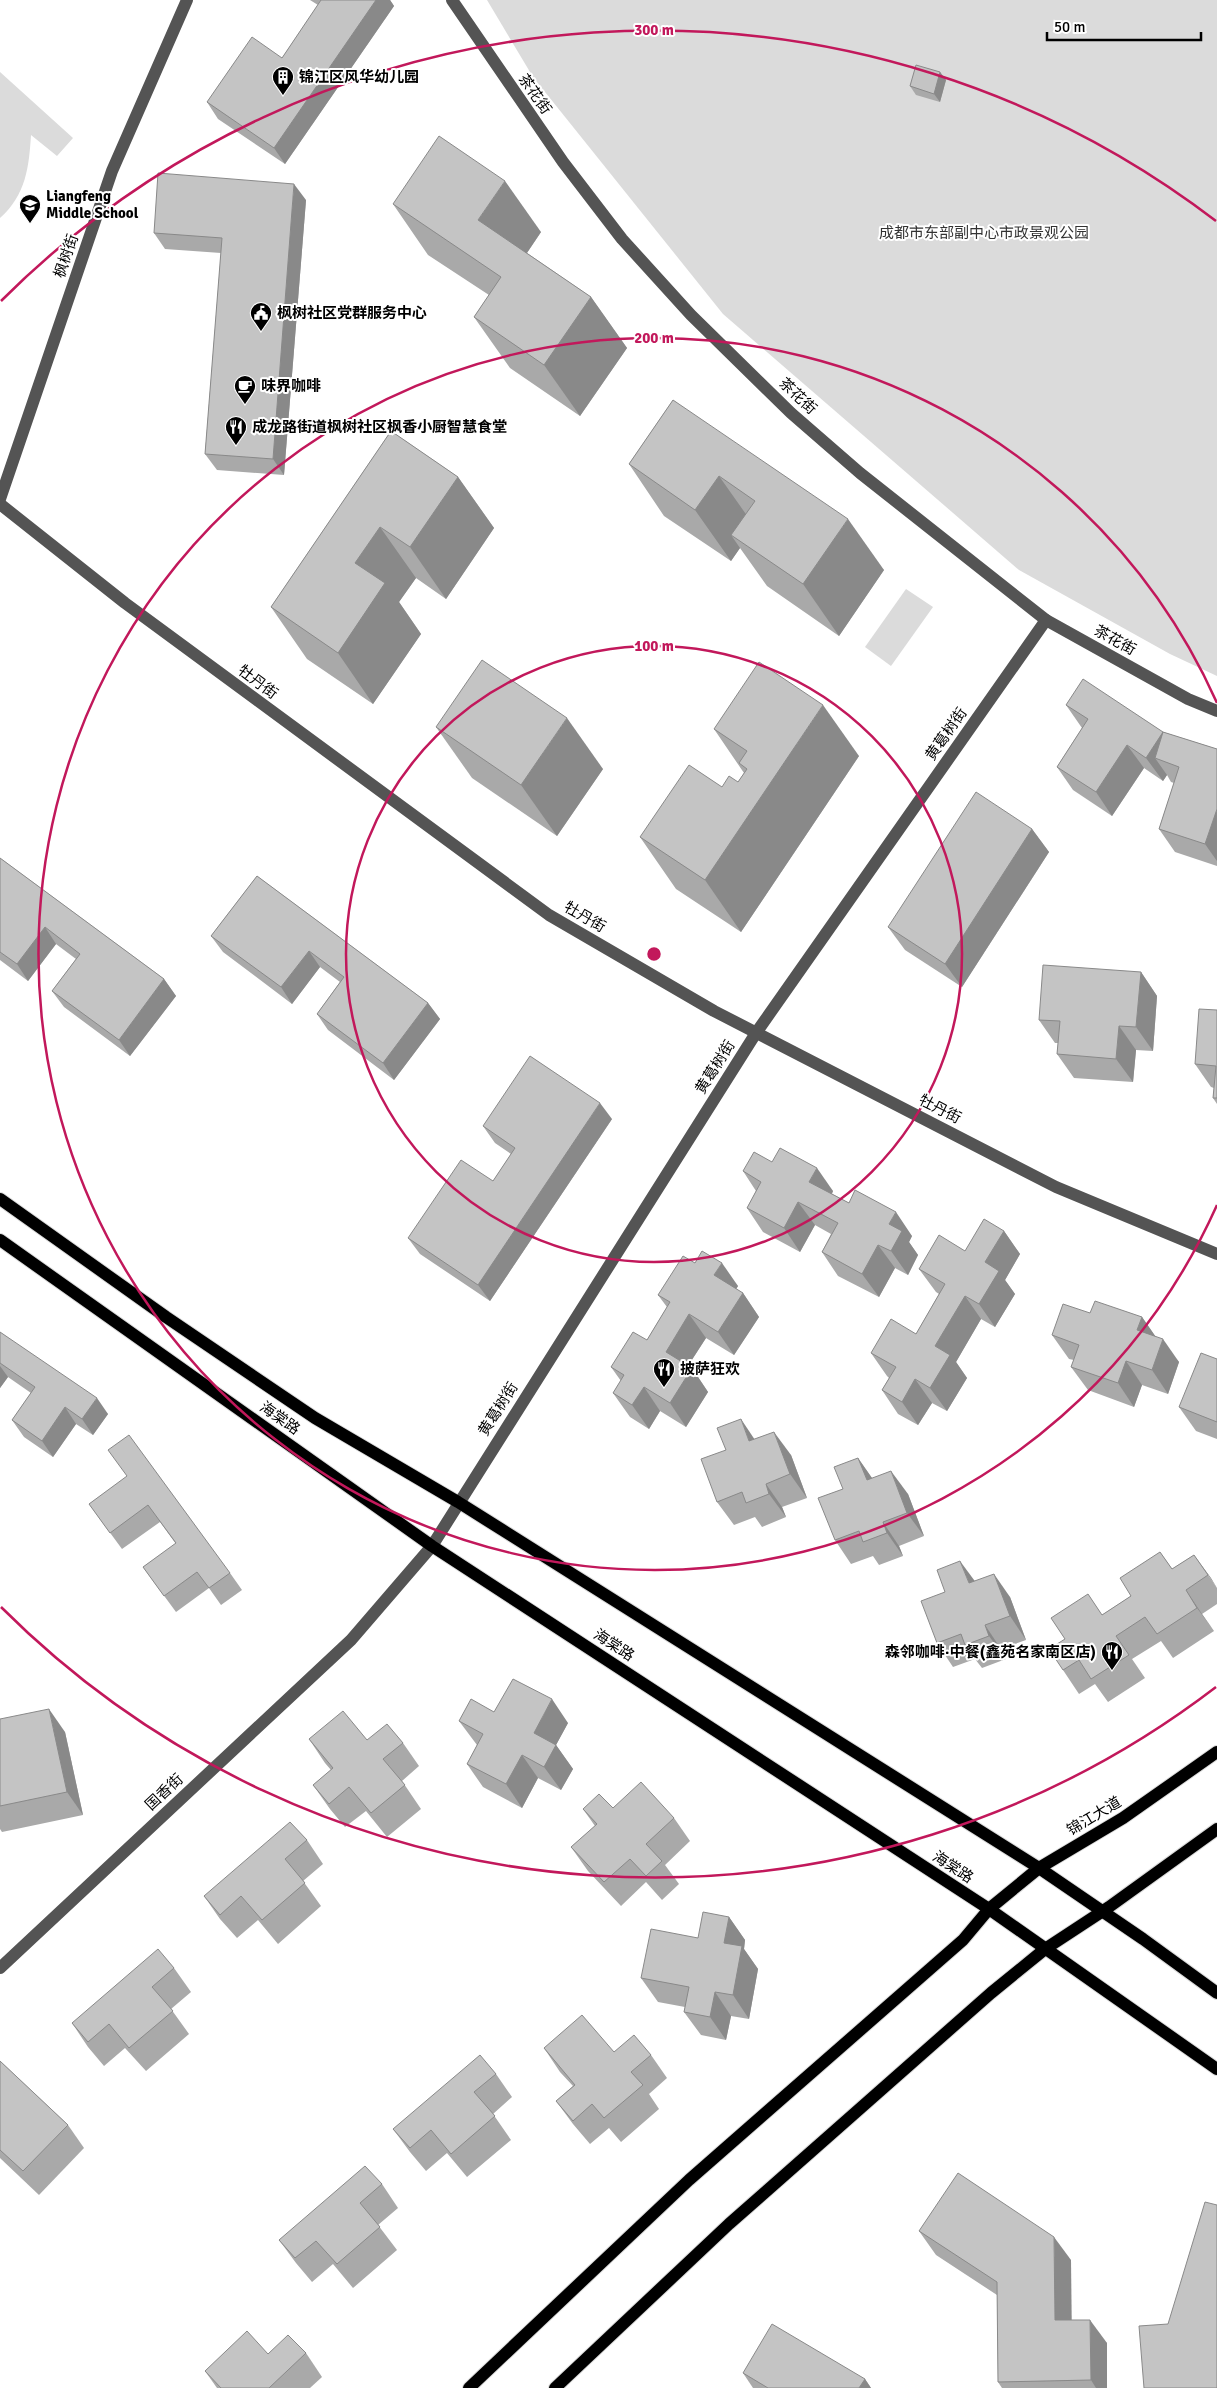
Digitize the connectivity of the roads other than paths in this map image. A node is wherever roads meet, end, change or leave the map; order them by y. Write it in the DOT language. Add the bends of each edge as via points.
graph roads {
  1 [pos="187,0"];
  2 [pos="452,0"];
  3 [pos="0,499"];
  4 [pos="0,504"];
  5 [pos="1046,620"];
  6 [pos="1217,711"];
  7 [pos="756,1033"];
  8 [pos="0,1199"];
  9 [pos="0,1240"];
  10 [pos="1217,1254"];
  11 [pos="458,1502"];
  12 [pos="432,1546"];
  13 [pos="1217,1752"];
  14 [pos="1217,1829"];
  15 [pos="1039,1868"];
  16 [pos="989,1909"];
  17 [pos="1102,1912"];
  18 [pos="1046,1949"];
  19 [pos="0,1968"];
  20 [pos="1217,1993"];
  21 [pos="1217,2069"];
  22 [pos="470,2388"];
  23 [pos="555,2388"];
  1 -- 3 [label="street, 枫树街" via="112,170"];
  2 -- 5 [label="street, 茶花街" via="562,162 622,239 691,315 791,413 860,473"];
  4 -- 7 [label="street, 牡丹街" via="125,603 549,915"];
  5 -- 6 [label="street, 茶花街" via="1188,700"];
  5 -- 7 [label="street, 黄葛树街"];
  7 -- 10 [label="street, 牡丹街" via="1056,1188"];
  7 -- 11 [label="street, 黄葛树街"];
  8 -- 11 [label="main road, 海棠路" via="315,1418"];
  9 -- 12 [label="main road, 海棠路"];
  11 -- 12 [label="street, 黄葛树街"];
  11 -- 15 [label="main road, 海棠路"];
  12 -- 16 [label="main road, 海棠路"];
  12 -- 19 [label="street, 国香街" via="351,1640"];
  13 -- 15 [label="main road, 锦江大道" via="1124,1818"];
  14 -- 17 [label="main road"];
  15 -- 16 [label="main road, 锦江大道"];
  15 -- 17 [label="main road, 海棠路"];
  16 -- 18 [label="main road, 海棠路"];
  16 -- 22 [label="main road, 锦江大道" via="963,1940 689,2180"];
  17 -- 18 [label="main road"];
  17 -- 20 [label="main road, 海棠路"];
  18 -- 21 [label="main road, 海棠路"];
  18 -- 23 [label="main road" via="991,1993 728,2224"];
}
